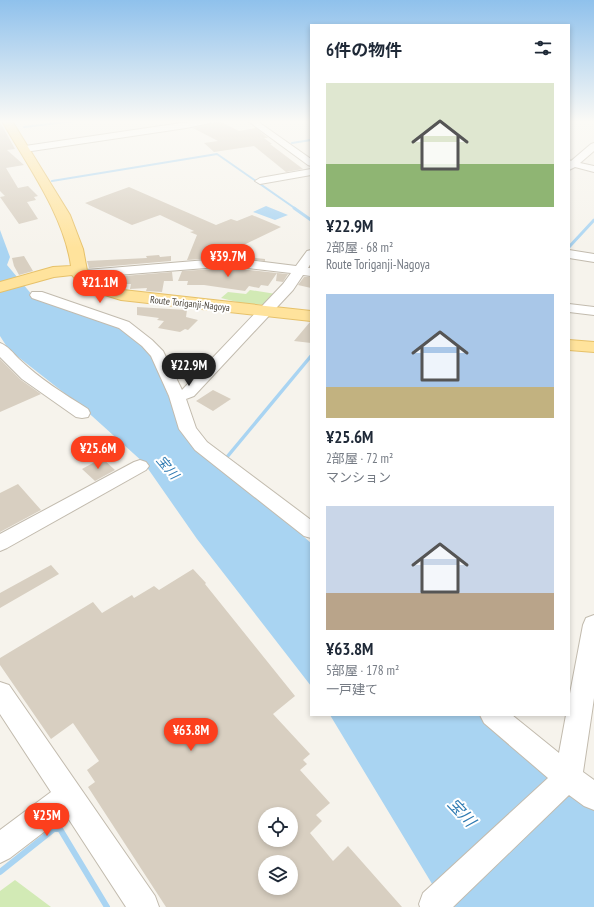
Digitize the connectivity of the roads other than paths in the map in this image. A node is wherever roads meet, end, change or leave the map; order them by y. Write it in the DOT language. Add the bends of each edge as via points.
graph roads {
  1 [pos="33,163"];
  2 [pos="570,165"];
  3 [pos="594,168"];
  4 [pos="310,172"];
  5 [pos="260,181"];
  6 [pos="570,254"];
  7 [pos="310,257"];
  8 [pos="594,258"];
  9 [pos="305,271"];
  10 [pos="79,272"];
  11 [pos="0,287"];
  12 [pos="37,295"];
  13 [pos="570,308"];
  14 [pos="266,311"];
  15 [pos="594,311"];
  16 [pos="310,316"];
  17 [pos="570,344"];
  18 [pos="594,347"];
  19 [pos="0,348"];
  20 [pos="177,396"];
  21 [pos="82,413"];
  22 [pos="140,466"];
  23 [pos="310,530"];
  24 [pos="0,542"];
  25 [pos="594,625"];
  26 [pos="0,693"];
  27 [pos="494,716"];
  28 [pos="568,778"];
  29 [pos="69,795"];
  30 [pos="594,796"];
  31 [pos="0,848"];
  32 [pos="434,904"];
  33 [pos="144,907"];
  1 -- 10 [label="main road" via="63,215 76,249"];
  2 -- 3 [label="street"];
  4 -- 5 [label="street"];
  6 -- 8 [label="street"];
  7 -- 9 [label="street"];
  9 -- 10 [label="street" via="231,262"];
  9 -- 14 [label="street"];
  10 -- 11 [label="main road" via="53,272"];
  10 -- 14 [label="main road, Route Toriganji-Nagoya" via="88,285 121,295"];
  12 -- 20 [label="street" via="124,325 134,332 158,354"];
  13 -- 15 [label="street"];
  14 -- 16 [label="main road, Route Toriganji-Nagoya"];
  14 -- 20 [label="street" via="188,393"];
  17 -- 18 [label="main road"];
  19 -- 21 [label="street" via="9,360 27,375"];
  20 -- 23 [label="street" via="188,429 201,446"];
  22 -- 24 [label="street"];
  25 -- 28 [label="street"];
  26 -- 29 [label="street"];
  27 -- 28 [label="street"];
  28 -- 30 [label="street"];
  28 -- 32 [label="street"];
  29 -- 31 [label="street"];
  29 -- 33 [label="street"];
}
